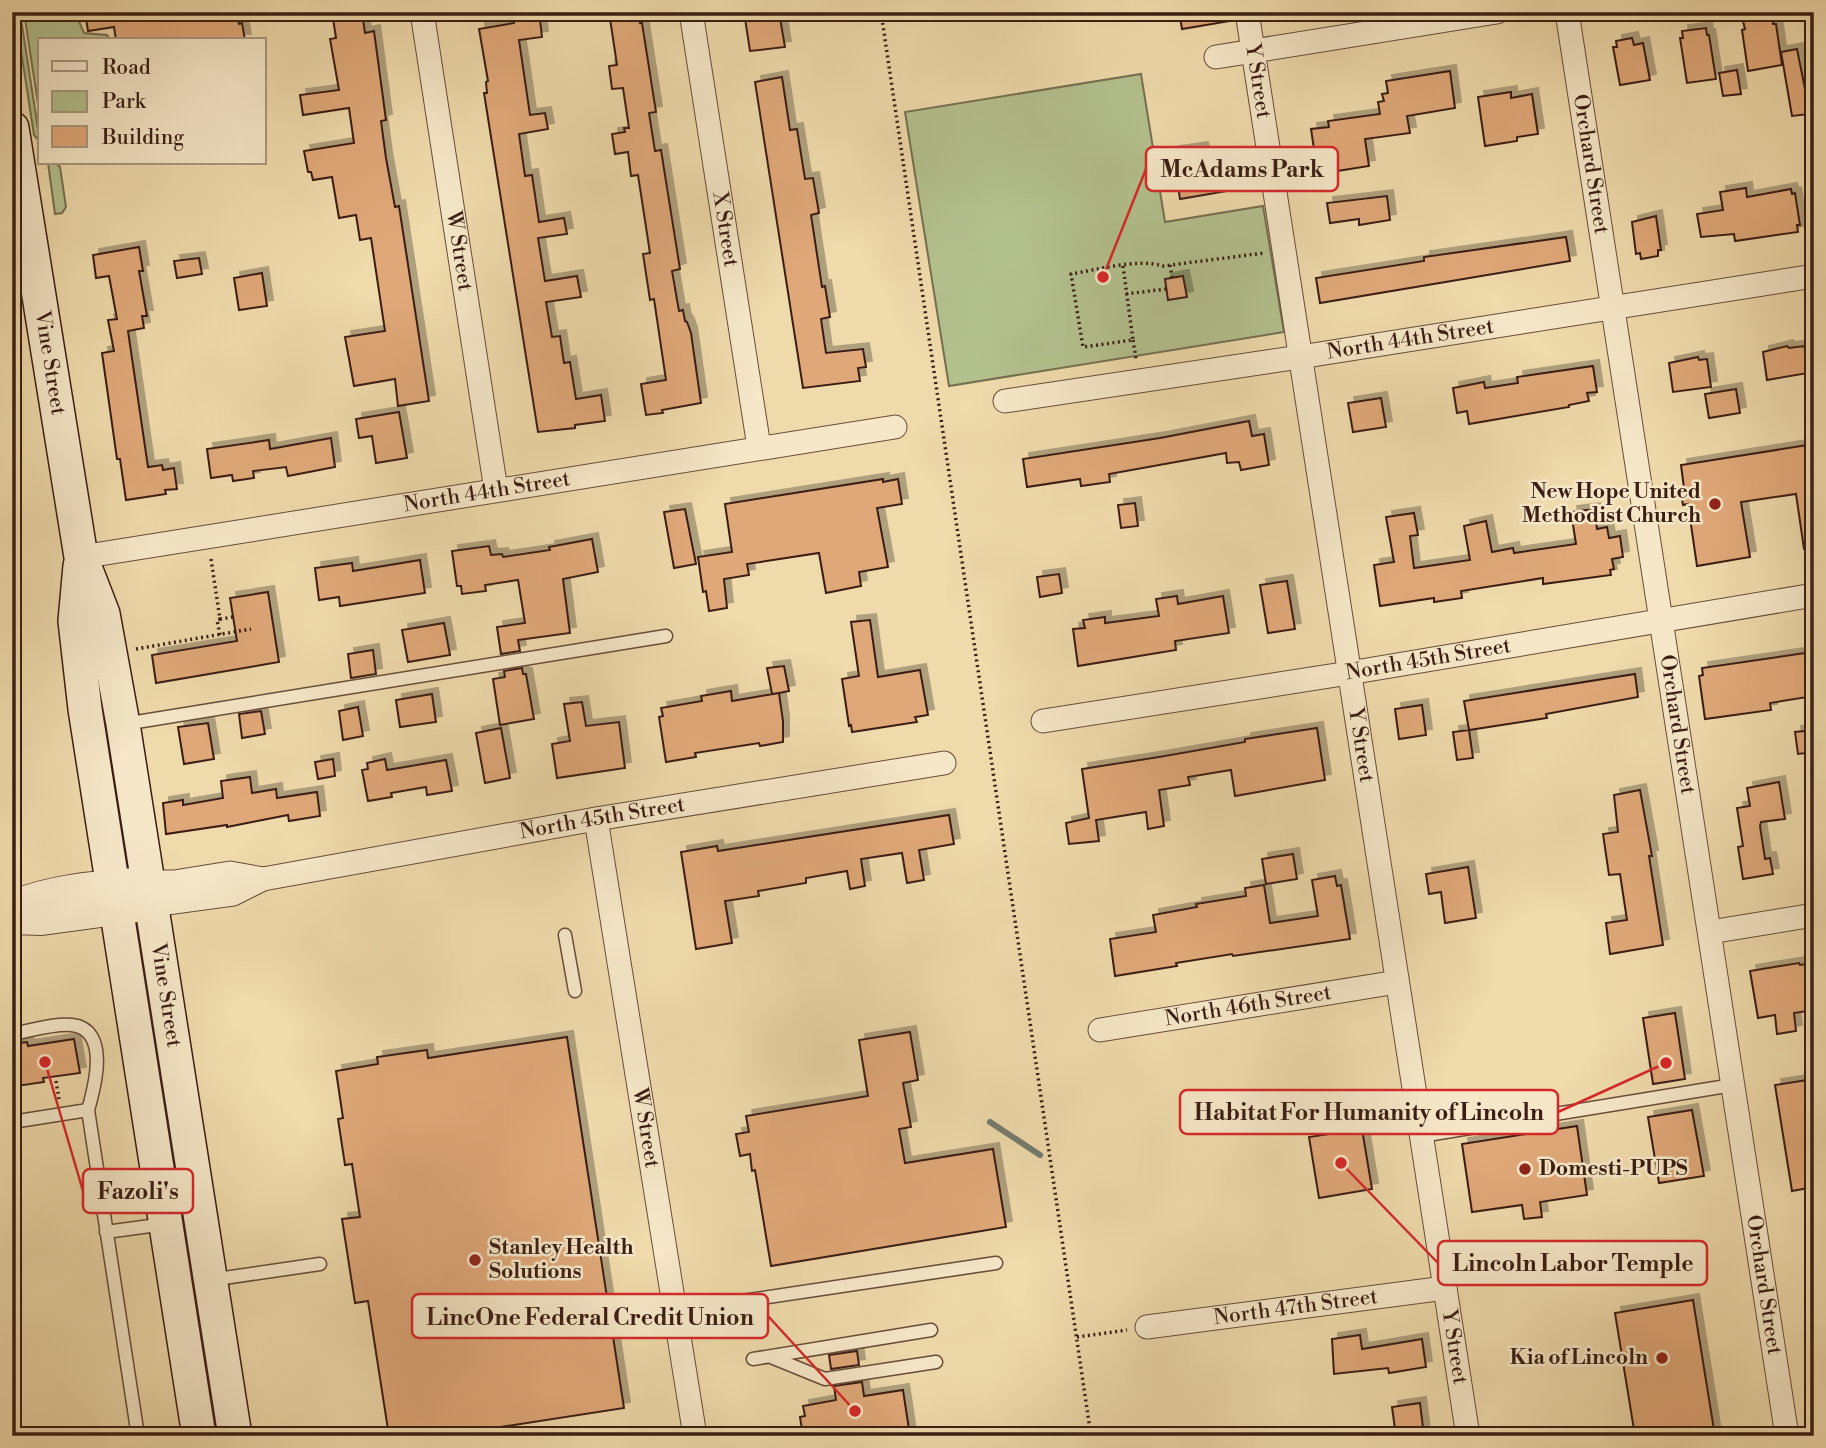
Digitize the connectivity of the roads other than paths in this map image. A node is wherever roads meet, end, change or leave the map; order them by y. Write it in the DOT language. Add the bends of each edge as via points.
graph roads {
  1 [pos="422,12"];
  2 [pos="691,12"];
  3 [pos="1247,12"];
  4 [pos="1497,12"];
  5 [pos="1567,12"];
  6 [pos="1253,51"];
  7 [pos="1216,57"];
  8 [pos="12,128"];
  9 [pos="1814,276"];
  10 [pos="1613,308"];
  11 [pos="1300,358"];
  12 [pos="1005,401"];
  13 [pos="895,427"];
  14 [pos="759,447"];
  15 [pos="496,490"];
  16 [pos="80,557"];
  17 [pos="1814,595"];
  18 [pos="1661,620"];
  19 [pos="666,636"];
  20 [pos="1349,673"];
  21 [pos="1044,720"];
  22 [pos="123,724"];
  23 [pos="944,763"];
  24 [pos="596,819"];
  25 [pos="150,894"];
  26 [pos="115,897"];
  27 [pos="12,906"];
  28 [pos="1814,915"];
  29 [pos="12,919"];
  30 [pos="1710,932"];
  31 [pos="565,935"];
  32 [pos="1397,982"];
  33 [pos="575,991"];
  34 [pos="1100,1030"];
  35 [pos="12,1034"];
  36 [pos="1733,1085"];
  37 [pos="89,1110"];
  38 [pos="12,1122"];
  39 [pos="1421,1136"];
  40 [pos="166,1224"];
  41 [pos="106,1232"];
  42 [pos="996,1262"];
  43 [pos="320,1264"];
  44 [pos="210,1280"];
  45 [pos="1445,1288"];
  46 [pos="674,1308"];
  47 [pos="1147,1327"];
  48 [pos="931,1330"];
  49 [pos="770,1356"];
  50 [pos="753,1359"];
  51 [pos="936,1362"];
  52 [pos="138,1436"];
  53 [pos="199,1436"];
  54 [pos="235,1436"];
  55 [pos="695,1436"];
  56 [pos="1468,1436"];
  57 [pos="1787,1436"];
  1 -- 15 [label="street, W Street"];
  2 -- 14 [label="street, X Street"];
  3 -- 6 [label="street, Y Street"];
  4 -- 6 [label="street"];
  5 -- 10 [label="street, Orchard Street"];
  6 -- 7 [label="street"];
  6 -- 11 [label="street, Y Street"];
  8 -- 16 [label="main road, Vine Street"];
  9 -- 10 [label="street, North 44th Street"];
  10 -- 11 [label="street, North 44th Street"];
  10 -- 18 [label="street, Orchard Street"];
  11 -- 12 [label="street, North 44th Street"];
  11 -- 20 [label="street, Y Street"];
  13 -- 14 [label="street, North 44th Street"];
  14 -- 15 [label="street, North 44th Street"];
  15 -- 16 [label="street, North 44th Street"];
  16 -- 22 [label="main road, Vine Street" via="103,614"];
  16 -- 26 [label="main road, Vine Street" via="75,621"];
  17 -- 18 [label="street, North 45th Street"];
  18 -- 20 [label="street, North 45th Street"];
  18 -- 30 [label="street, Orchard Street"];
  19 -- 22 [label="lane"];
  20 -- 21 [label="street, North 45th Street"];
  20 -- 32 [label="street, Y Street"];
  22 -- 25 [label="main road, Vine Street"];
  23 -- 24 [label="street, North 45th Street"];
  24 -- 25 [label="street, North 45th Street" via="263,879 233,894"];
  24 -- 46 [label="street, W Street"];
  25 -- 26 [label="street, North 45th Street"];
  25 -- 44 [label="main road, Vine Street"];
  26 -- 27 [label="street, North 45th Street" via="36,896"];
  26 -- 29 [label="street, North 45th Street" via="42,920"];
  26 -- 40 [label="main road, Vine Street"];
  28 -- 30 [label="street"];
  30 -- 36 [label="street, Orchard Street"];
  31 -- 33 [label="lane"];
  32 -- 34 [label="street, North 46th Street"];
  32 -- 39 [label="street, Y Street"];
  35 -- 37 [label="lane" via="69,1025 90,1034 97,1076"];
  36 -- 39 [label="lane"];
  36 -- 57 [label="street, Orchard Street"];
  37 -- 38 [label="lane"];
  37 -- 41 [label="lane"];
  39 -- 45 [label="street, Y Street"];
  40 -- 41 [label="lane"];
  40 -- 53 [label="main road, Vine Street"];
  41 -- 52 [label="lane"];
  42 -- 46 [label="lane"];
  43 -- 44 [label="lane"];
  44 -- 54 [label="main road, Vine Street"];
  45 -- 47 [label="street, North 47th Street"];
  45 -- 56 [label="street, Y Street"];
  46 -- 55 [label="street, W Street"];
  48 -- 49 [label="lane"];
  49 -- 50 [label="lane"];
  49 -- 51 [label="lane" via="825,1379"];
}
